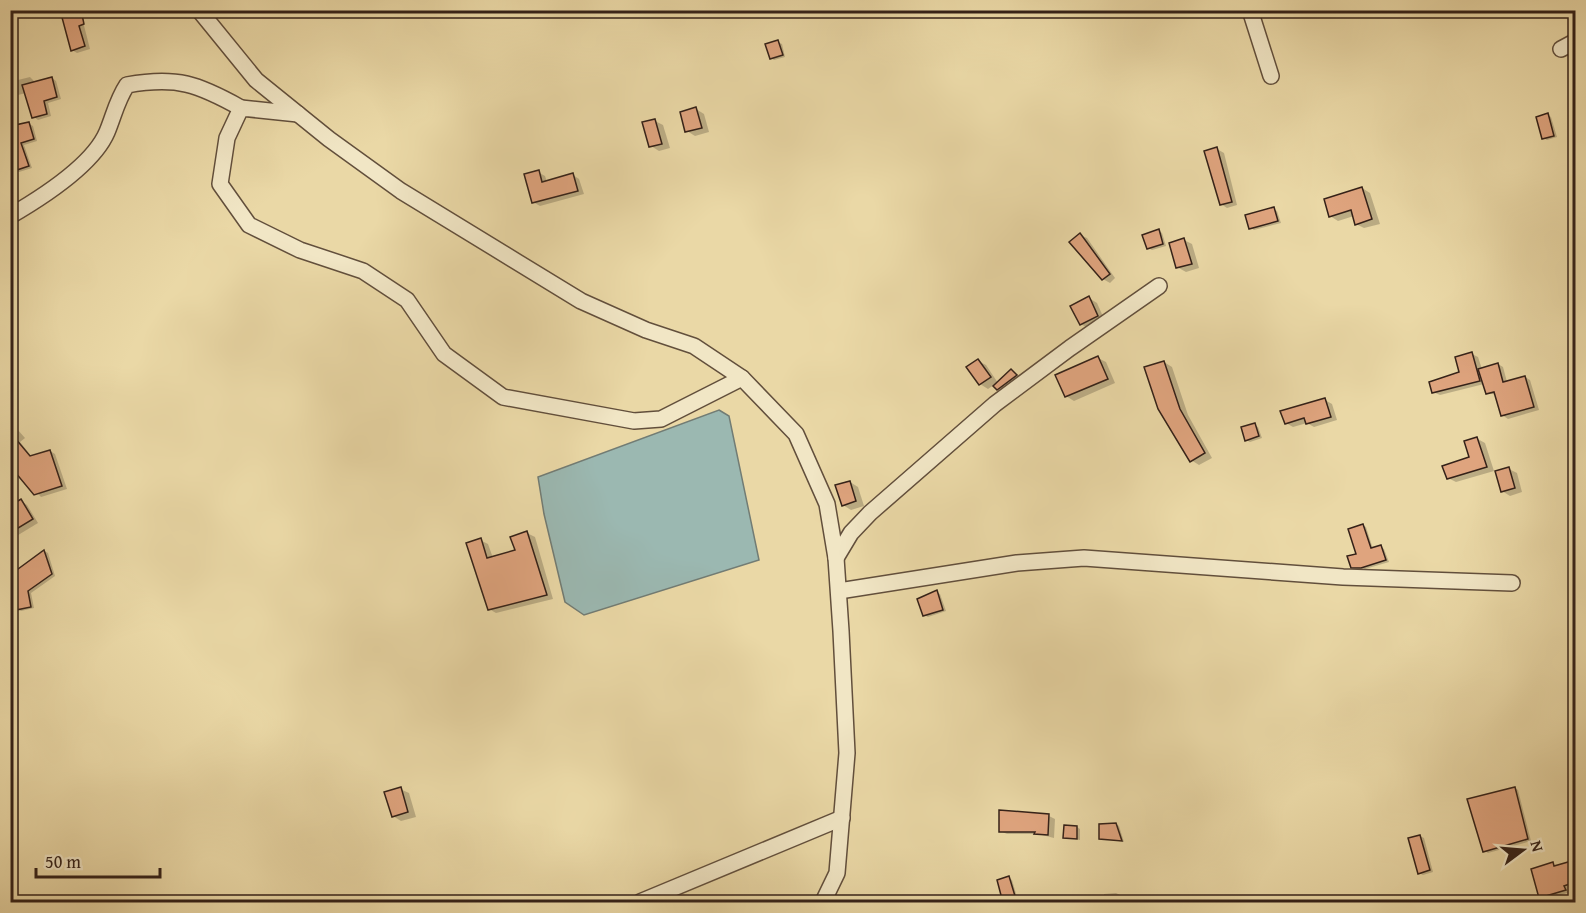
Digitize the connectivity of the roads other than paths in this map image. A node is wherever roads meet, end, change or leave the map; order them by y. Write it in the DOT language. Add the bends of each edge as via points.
graph roads {
  1 [pos="199,10"];
  2 [pos="1250,10"];
  3 [pos="1575,41"];
  4 [pos="1561,49"];
  5 [pos="1271,76"];
  6 [pos="241,108"];
  7 [pos="298,114"];
  8 [pos="10,216"];
  9 [pos="1159,286"];
  10 [pos="742,378"];
  11 [pos="836,558"];
  12 [pos="1512,583"];
  13 [pos="838,591"];
  14 [pos="842,818"];
  15 [pos="640,903"];
  16 [pos="823,903"];
  1 -- 7 [label="street" via="256,80"];
  2 -- 5 [label="street"];
  3 -- 4 [label="street"];
  6 -- 7 [label="street"];
  6 -- 8 [label="street" via="201,86 157,79 127,85 116,101 107,133 86,160 40,199"];
  6 -- 10 [label="street" via="227,138 220,184 249,225 300,250 363,271 407,300 444,354 503,397 634,421 661,418"];
  7 -- 10 [label="street" via="401,191 562,290 646,330 694,346"];
  9 -- 11 [label="street" via="995,404 870,513 851,533"];
  10 -- 11 [label="street" via="796,434 828,504"];
  11 -- 13 [label="street"];
  12 -- 13 [label="street" via="1343,577 1084,558 1017,562"];
  13 -- 14 [label="street" via="847,753"];
  14 -- 15 [label="street"];
  14 -- 16 [label="street" via="837,873"];
}
